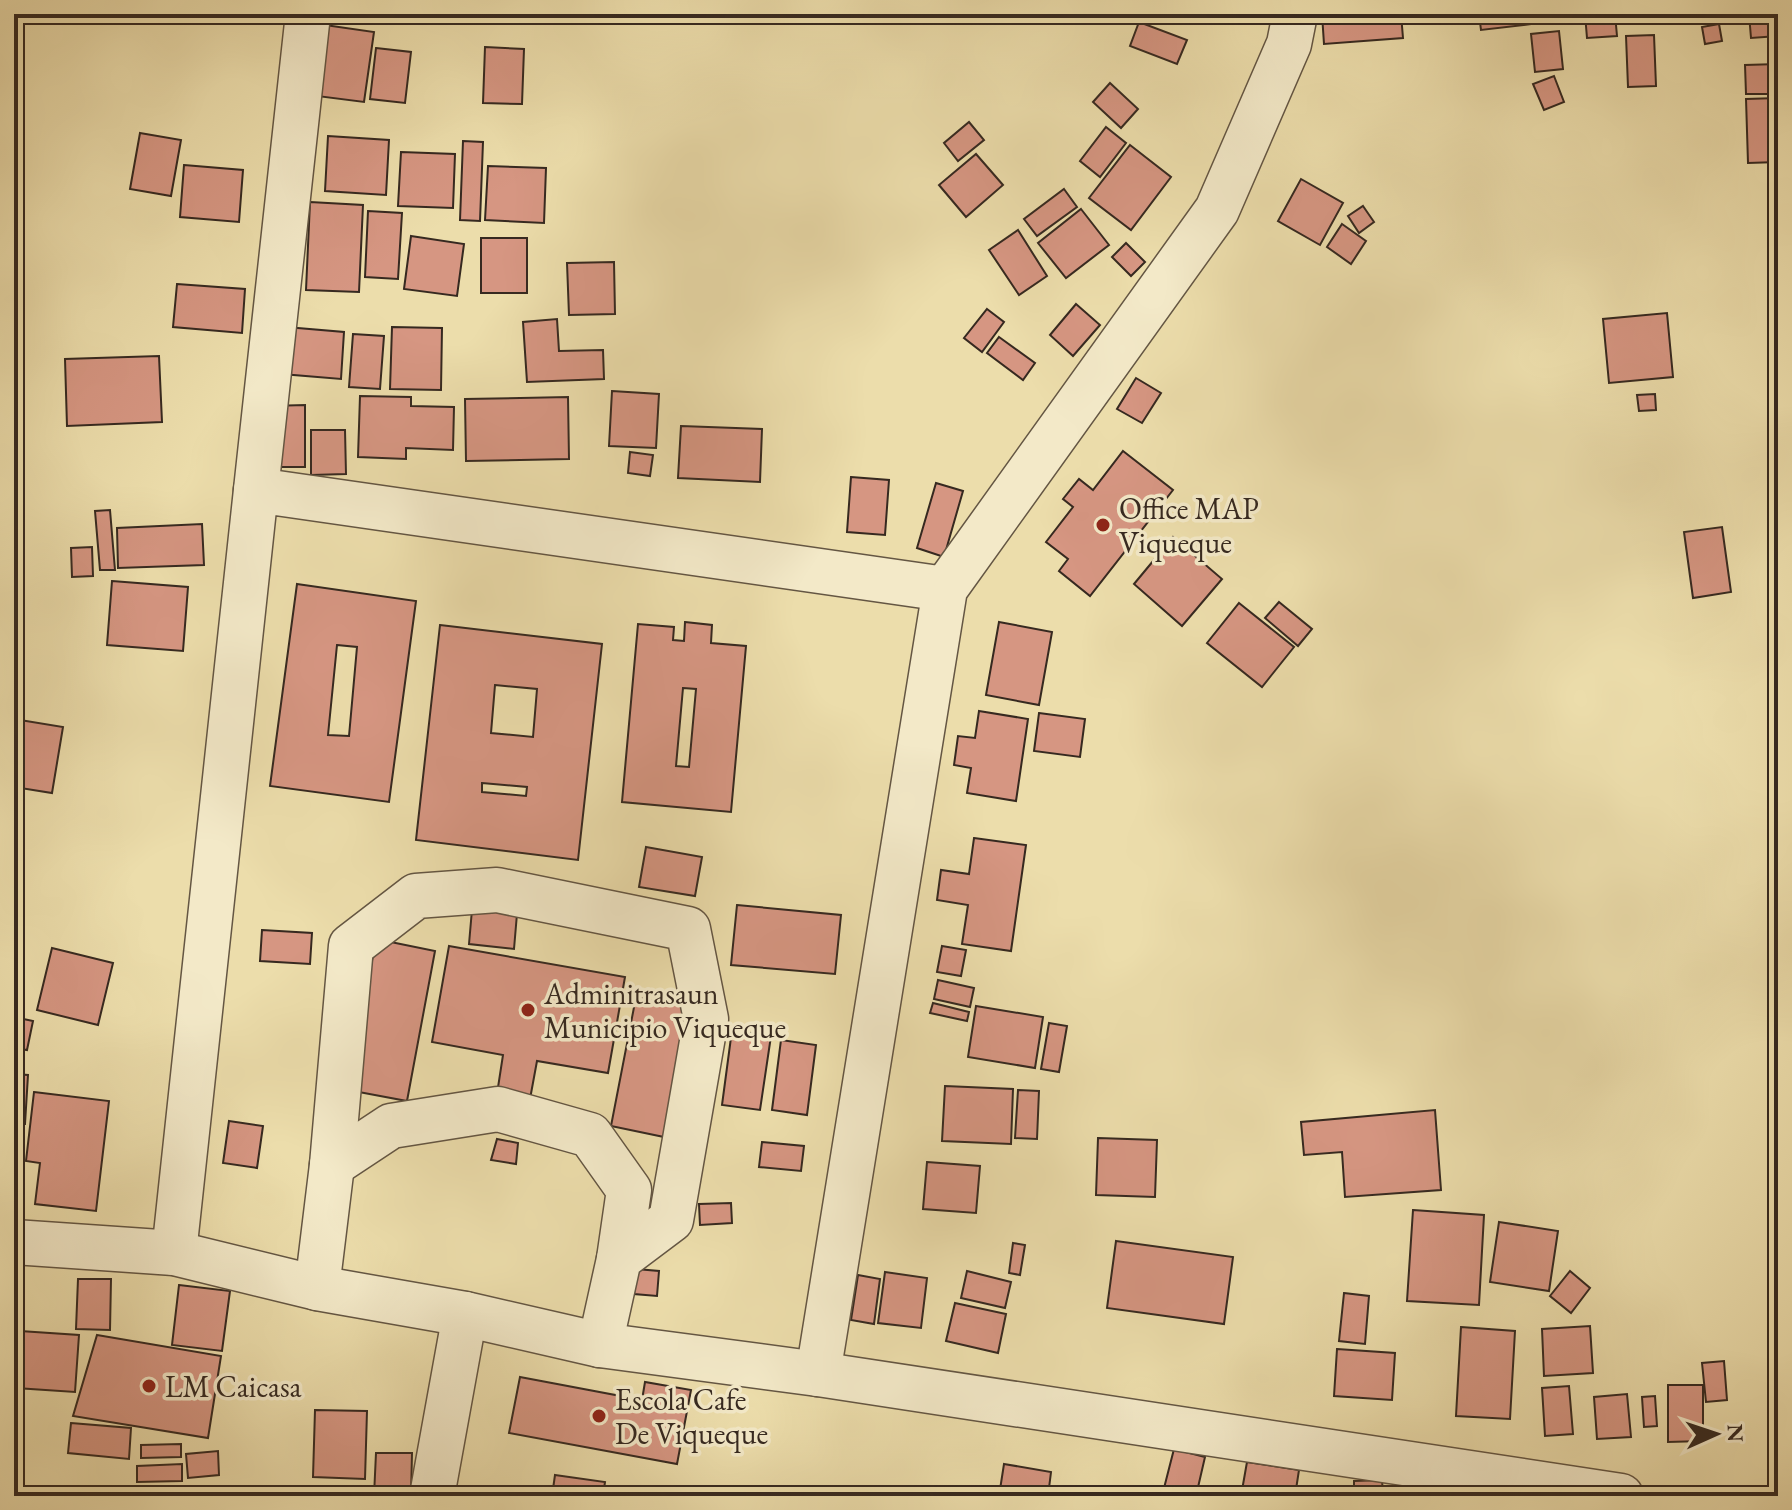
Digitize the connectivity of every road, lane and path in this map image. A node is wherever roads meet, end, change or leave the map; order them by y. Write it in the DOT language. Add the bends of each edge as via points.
graph roads {
  1 [pos="308,14"];
  2 [pos="1295,14"];
  3 [pos="256,490"];
  4 [pos="945,589"];
  5 [pos="332,1165"];
  6 [pos="14,1242"];
  7 [pos="174,1253"];
  8 [pos="619,1259"];
  9 [pos="317,1288"];
  10 [pos="465,1314"];
  11 [pos="600,1345"];
  12 [pos="818,1374"];
  13 [pos="432,1496"];
  14 [pos="1621,1496"];
  1 -- 3 [label="street"];
  2 -- 4 [label="street" via="1289,44 1217,210"];
  3 -- 4 [label="street"];
  3 -- 7 [label="street"];
  4 -- 12 [label="street"];
  5 -- 8 [label="street" via="391,1126 498,1109 590,1135 629,1190"];
  5 -- 8 [label="street" via="351,946 416,896 497,890 688,929 706,1019 671,1220"];
  5 -- 9 [label="street"];
  6 -- 7 [label="street"];
  7 -- 9 [label="street"];
  8 -- 11 [label="street"];
  9 -- 10 [label="street"];
  10 -- 11 [label="street"];
  10 -- 13 [label="street"];
  11 -- 12 [label="street"];
  12 -- 14 [label="street"];
}
